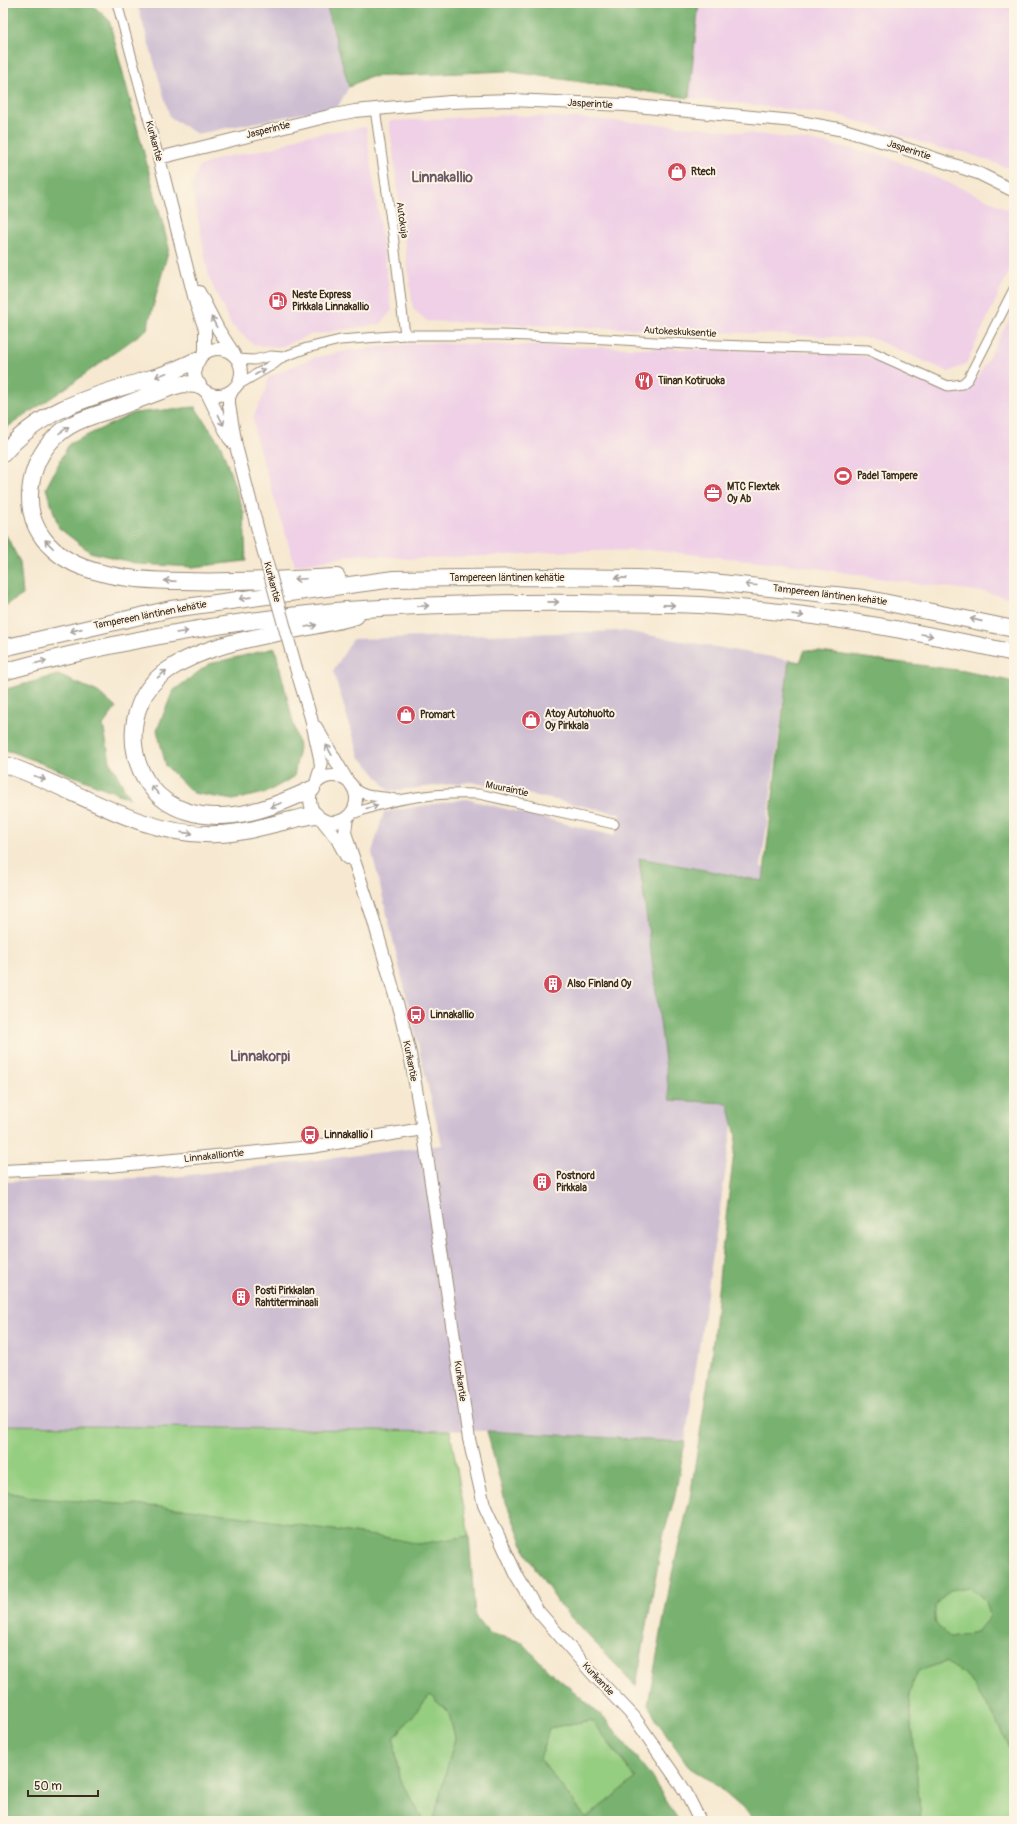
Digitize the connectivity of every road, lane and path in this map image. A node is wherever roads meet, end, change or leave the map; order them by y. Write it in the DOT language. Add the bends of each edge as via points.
graph roads {
  1 [pos="117,3"];
  2 [pos="375,109"];
  3 [pos="159,158"];
  4 [pos="1014,191"];
  5 [pos="191,279"];
  6 [pos="1014,289"];
  7 [pos="405,334"];
  8 [pos="201,356"];
  9 [pos="236,357"];
  10 [pos="283,357"];
  11 [pos="202,389"];
  12 [pos="234,389"];
  13 [pos="236,446"];
  14 [pos="3,454"];
  15 [pos="394,579"];
  16 [pos="384,608"];
  17 [pos="1014,629"];
  18 [pos="3,648"];
  19 [pos="1014,654"];
  20 [pos="3,672"];
  21 [pos="311,718"];
  22 [pos="3,764"];
  23 [pos="350,784"];
  24 [pos="314,786"];
  25 [pos="395,800"];
  26 [pos="348,817"];
  27 [pos="319,818"];
  28 [pos="614,824"];
  29 [pos="359,880"];
  30 [pos="423,1129"];
  31 [pos="3,1171"];
  32 [pos="700,1821"];
  1 -- 3 [label="street, Kurikantie"];
  2 -- 3 [label="main road, Jasperintie" via="328,116"];
  2 -- 4 [label="main road, Jasperintie" via="450,102 511,100 625,106 794,121 844,130 891,144 978,173"];
  2 -- 7 [label="street, Autokuja"];
  3 -- 5 [label="main road, Kurikantie"];
  5 -- 8 [label="main road, Kurikantie" via="205,329"];
  9 -- 5 [label="main road, Kurikantie, one-way" via="218,330"];
  6 -- 7 [label="street, Autokeskuksentie" via="968,379 962,384 948,386 868,350 561,337"];
  7 -- 10 [label="street, Autokeskuksentie" via="340,340"];
  8 -- 9 [label="main road" via="220,348"];
  8 -- 11 [label="main road" via="194,372"];
  8 -- 14 [label="highway, one-way" via="154,378 72,403 29,430"];
  9 -- 10 [label="street, Autokeskuksentie" via="254,360 271,356"];
  9 -- 12 [label="main road" via="241,373"];
  12 -- 10 [label="street, Autokeskuksentie, one-way"];
  11 -- 12 [label="main road" via="220,395"];
  11 -- 13 [label="main road, Kurikantie, one-way"];
  15 -- 11 [label="highway, one-way" via="341,576 221,582 136,579 87,568 70,561 49,544 37,526 30,493 35,467 55,438 89,416 172,387 183,384"];
  12 -- 13 [label="main road, Kurikantie" via="229,397 229,405"];
  13 -- 21 [label="main road, Kurikantie, bridge"];
  17 -- 15 [label="highway, Tampereen läntinen kehätie, one-way" via="864,598 710,582 538,577"];
  15 -- 18 [label="highway, Tampereen läntinen kehätie, one-way" via="171,609"];
  16 -- 19 [label="highway, one-way" via="535,602 700,605 879,626"];
  20 -- 16 [label="highway, one-way" via="72,654 170,634 320,612"];
  24 -- 16 [label="highway, one-way" via="268,808 232,815 212,816 185,811 155,791 137,763 133,740 135,717 157,679 178,663 215,649 269,634 334,622"];
  23 -- 21 [label="main road, Kurikantie, one-way"];
  21 -- 24 [label="main road, Kurikantie" via="321,767"];
  22 -- 27 [label="highway, one-way" via="46,780 135,820 181,832 218,834"];
  23 -- 24 [label="main road" via="335,775 326,777"];
  23 -- 25 [label="street, Muuraintie" via="366,796 384,796"];
  23 -- 26 [label="main road" via="356,794 356,802"];
  24 -- 27 [label="main road" via="309,801 311,809"];
  26 -- 25 [label="street, Muuraintie, one-way"];
  25 -- 28 [label="street, Muuraintie" via="425,795 479,794"];
  26 -- 27 [label="main road" via="328,823"];
  26 -- 29 [label="main road, Kurikantie" via="345,832"];
  27 -- 29 [label="main road, Kurikantie" via="337,839"];
  29 -- 30 [label="main road, Kurikantie" via="373,918 401,1017"];
  30 -- 31 [label="main road, Linnakalliontie" via="311,1147 109,1166"];
  30 -- 32 [label="main road, Kurikantie" via="468,1439 484,1505 517,1576 538,1611 634,1717 685,1791"];
}
